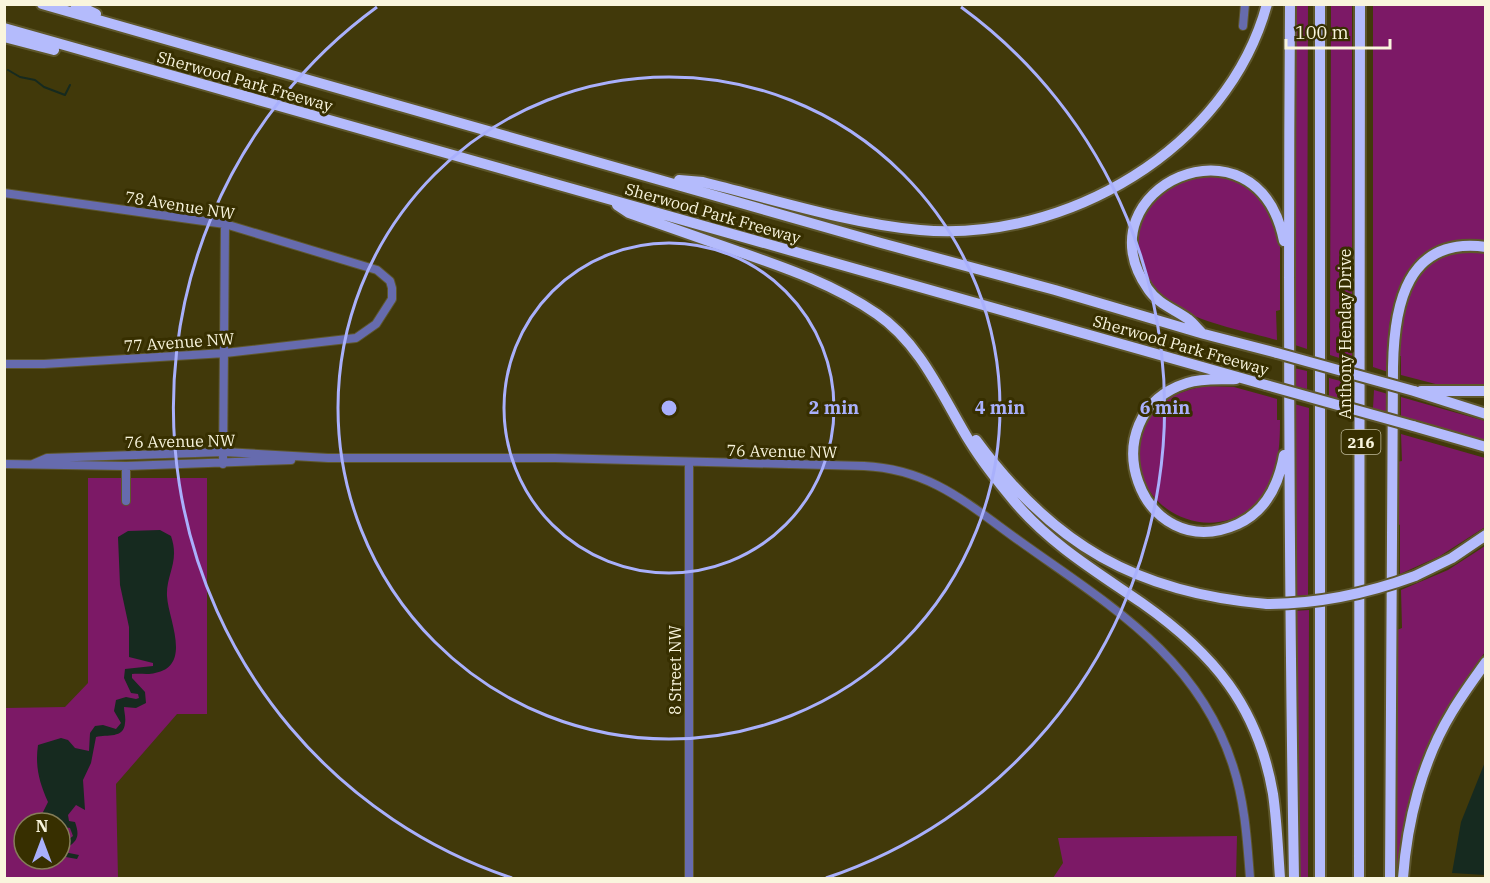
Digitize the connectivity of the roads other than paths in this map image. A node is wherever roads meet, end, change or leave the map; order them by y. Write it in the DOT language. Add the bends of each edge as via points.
graph roads {
  1 [pos="42,4"];
  2 [pos="75,4"];
  3 [pos="1245,4"];
  4 [pos="1267,4"];
  5 [pos="1290,4"];
  6 [pos="1320,4"];
  7 [pos="1360,4"];
  8 [pos="1243,26"];
  9 [pos="4,28"];
  10 [pos="131,31"];
  11 [pos="4,37"];
  12 [pos="112,59"];
  13 [pos="660,179"];
  14 [pos="4,193"];
  15 [pos="609,199"];
  16 [pos="225,225"];
  17 [pos="1485,247"];
  18 [pos="1288,263"];
  19 [pos="1204,334"];
  20 [pos="356,338"];
  21 [pos="225,353"];
  22 [pos="4,364"];
  23 [pos="1246,379"];
  24 [pos="939,389"];
  25 [pos="1414,391"];
  26 [pos="1485,391"];
  27 [pos="1485,414"];
  28 [pos="1289,440"];
  29 [pos="1485,447"];
  30 [pos="224,452"];
  31 [pos="328,458"];
  32 [pos="689,462"];
  33 [pos="4,464"];
  34 [pos="33,464"];
  35 [pos="224,464"];
  36 [pos="126,466"];
  37 [pos="126,501"];
  38 [pos="1485,535"];
  39 [pos="1485,663"];
  40 [pos="690,879"];
  41 [pos="1250,879"];
  42 [pos="1280,879"];
  43 [pos="1294,879"];
  44 [pos="1320,879"];
  45 [pos="1359,879"];
  46 [pos="1390,879"];
  47 [pos="1403,879"];
  1 -- 10 [label="highway, Sherwood Park Freeway"];
  2 -- 10 [label="highway"];
  3 -- 8 [label="street"];
  4 -- 13 [label="highway" via="1240,72 1189,133 1110,190 1059,211 988,228 921,230 878,225 703,182"];
  5 -- 18 [label="highway"];
  6 -- 44 [label="highway, Anthony Henday Drive / 216"];
  7 -- 45 [label="highway, Anthony Henday Drive / 216"];
  9 -- 12 [label="highway, Sherwood Park Freeway"];
  10 -- 13 [label="highway, Sherwood Park Freeway"];
  11 -- 12 [label="highway"];
  12 -- 15 [label="highway, Sherwood Park Freeway"];
  13 -- 19 [label="highway, Sherwood Park Freeway"];
  14 -- 16 [label="street, 78 Avenue NW"];
  15 -- 23 [label="highway, Sherwood Park Freeway"];
  15 -- 24 [label="highway" via="629,213 795,271 851,297 897,332"];
  16 -- 20 [label="street, 78 Avenue NW" via="381,272 390,281 392,299 376,324"];
  16 -- 21 [label="street"];
  17 -- 46 [label="highway" via="1457,246 1428,259 1402,295 1395,328"];
  18 -- 19 [label="highway" via="1276,214 1248,181 1221,171 1204,170 1177,177 1156,191 1146,202 1136,225 1133,251 1137,271 1158,300"];
  18 -- 28 [label="highway"];
  19 -- 25 [label="highway, Sherwood Park Freeway, bridge"];
  20 -- 21 [label="street, 77 Avenue NW"];
  21 -- 22 [label="street, 77 Avenue NW"];
  21 -- 30 [label="street"];
  23 -- 28 [label="highway" via="1189,382 1164,394 1150,409 1140,424 1133,452 1136,478 1150,504 1168,520 1189,529 1220,530 1242,522 1269,497"];
  23 -- 29 [label="highway, Sherwood Park Freeway, bridge"];
  24 -- 38 [label="highway, bridge" via="980,445 1047,519 1118,566 1160,584 1204,596 1267,604 1348,597 1415,576 1452,558"];
  24 -- 42 [label="highway" via="982,460 1038,527 1182,634 1230,685 1256,733 1269,776"];
  25 -- 26 [label="highway"];
  25 -- 27 [label="highway"];
  28 -- 43 [label="highway"];
  30 -- 31 [label="street, 76 Avenue NW"];
  30 -- 34 [label="street, 76 Avenue NW" via="47,458"];
  30 -- 35 [label="street"];
  31 -- 32 [label="street, 76 Avenue NW"];
  31 -- 35 [label="street, 76 Avenue NW"];
  32 -- 40 [label="street, 8 Street NW"];
  32 -- 41 [label="street, 76 Avenue NW" via="874,466 923,478 948,490 1123,616 1173,662 1210,714 1233,765 1244,812"];
  33 -- 34 [label="street, 76 Avenue NW"];
  34 -- 36 [label="street, 76 Avenue NW"];
  35 -- 36 [label="street, 76 Avenue NW"];
  36 -- 37 [label="street"];
  39 -- 47 [label="highway" via="1450,714 1427,765 1413,816"];
}
